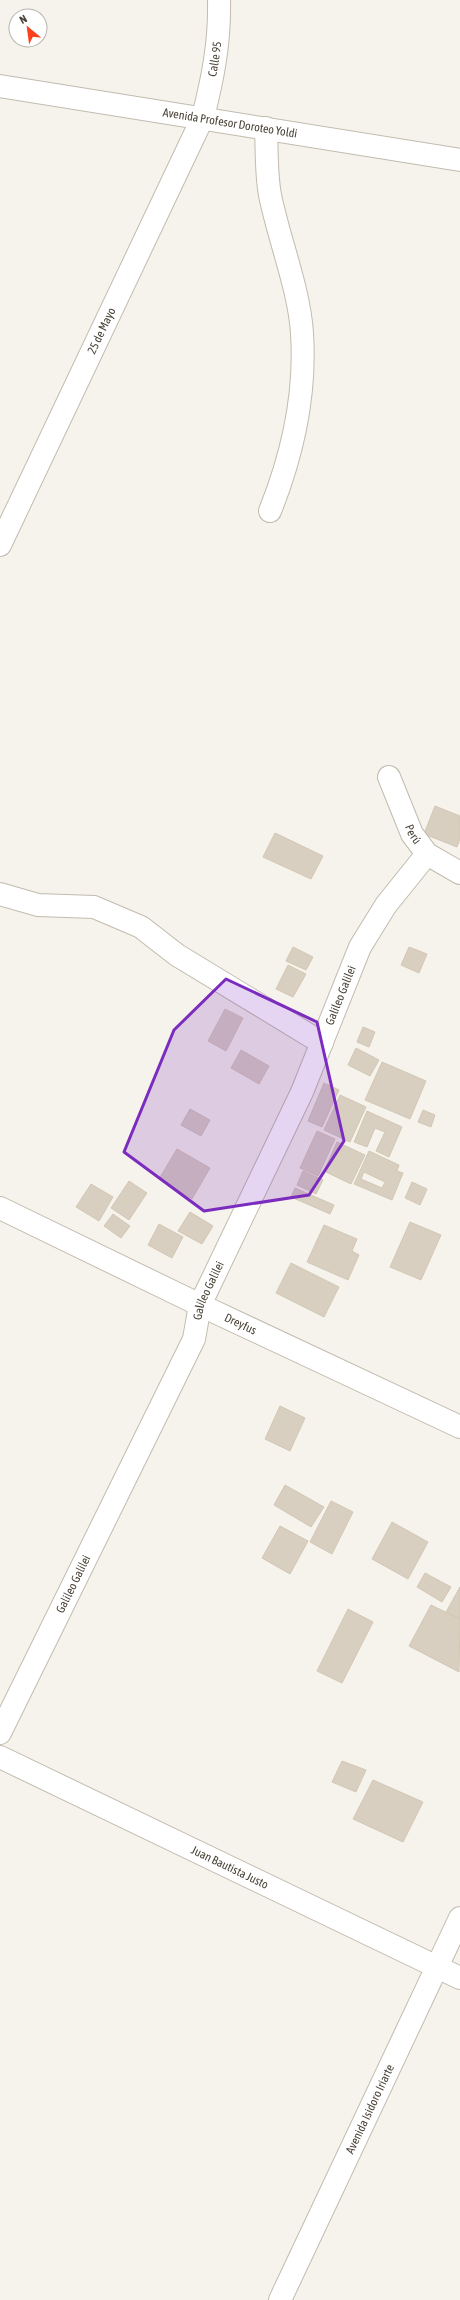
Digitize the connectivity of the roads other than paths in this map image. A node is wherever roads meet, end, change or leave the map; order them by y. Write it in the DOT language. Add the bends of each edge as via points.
graph roads {
  1 [pos="219,0"];
  2 [pos="0,86"];
  3 [pos="203,117"];
  4 [pos="266,128"];
  5 [pos="460,160"];
  6 [pos="270,511"];
  7 [pos="0,545"];
  8 [pos="389,777"];
  9 [pos="427,854"];
  10 [pos="460,874"];
  11 [pos="0,894"];
  12 [pos="322,1043"];
  13 [pos="0,1208"];
  14 [pos="200,1305"];
  15 [pos="460,1427"];
  16 [pos="0,1733"];
  17 [pos="0,1758"];
  18 [pos="460,1918"];
  19 [pos="437,1967"];
  20 [pos="460,1978"];
  21 [pos="280,2300"];
  1 -- 3 [label="street, Calle 95" via="220,32"];
  2 -- 3 [label="street, Avenida Profesor Doroteo Yoldi"];
  3 -- 4 [label="street, Avenida Profesor Doroteo Yoldi"];
  3 -- 7 [label="street, 25 de Mayo"];
  4 -- 5 [label="street, Avenida Profesor Doroteo Yoldi"];
  4 -- 6 [label="street" via="270,194 302,333 302,369 294,431 283,478"];
  8 -- 9 [label="street, Perú" via="412,834"];
  9 -- 10 [label="street, Perú"];
  9 -- 12 [label="street, Galileo Galilei" via="386,905 360,948"];
  11 -- 12 [label="street" via="38,905 94,908 140,927 177,956"];
  12 -- 14 [label="street, Galileo Galilei" via="302,1092"];
  13 -- 14 [label="street, Dreyfus"];
  14 -- 15 [label="street, Dreyfus"];
  14 -- 16 [label="street, Galileo Galilei" via="194,1339"];
  17 -- 19 [label="street, Juan Bautista Justo"];
  18 -- 19 [label="street, Avenida Isidoro Iriarte"];
  19 -- 20 [label="street, Juan Bautista Justo"];
  19 -- 21 [label="street, Avenida Isidoro Iriarte"];
}
